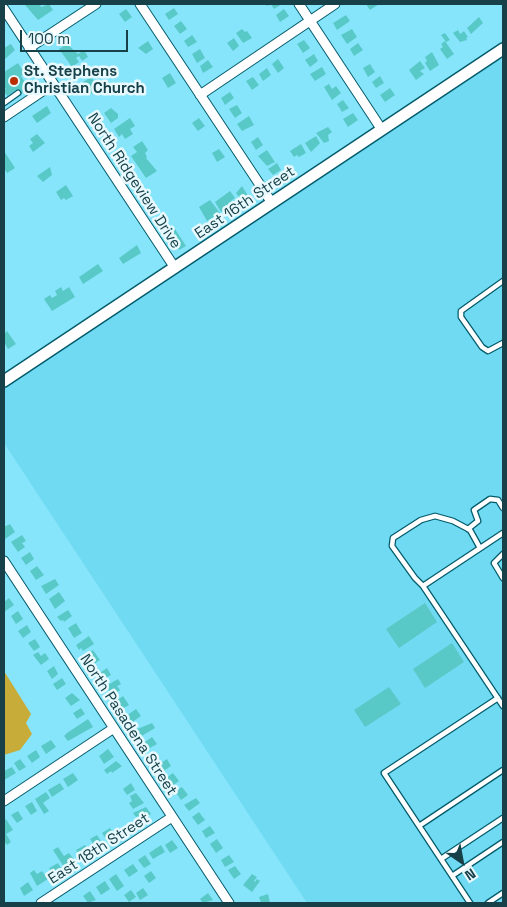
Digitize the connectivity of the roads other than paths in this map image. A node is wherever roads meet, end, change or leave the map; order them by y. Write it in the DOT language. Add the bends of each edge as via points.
graph roads {
  1 [pos="96,4"];
  2 [pos="140,4"];
  3 [pos="299,4"];
  4 [pos="335,4"];
  5 [pos="4,9"];
  6 [pos="311,21"];
  7 [pos="30,48"];
  8 [pos="503,49"];
  9 [pos="54,84"];
  10 [pos="28,86"];
  11 [pos="42,92"];
  12 [pos="18,93"];
  13 [pos="200,94"];
  14 [pos="4,102"];
  15 [pos="4,117"];
  16 [pos="382,130"];
  17 [pos="272,203"];
  18 [pos="175,268"];
  19 [pos="503,281"];
  20 [pos="503,343"];
  21 [pos="4,381"];
  22 [pos="503,508"];
  23 [pos="468,529"];
  24 [pos="503,533"];
  25 [pos="480,548"];
  26 [pos="503,554"];
  27 [pos="4,562"];
  28 [pos="503,578"];
  29 [pos="423,586"];
  30 [pos="498,698"];
  31 [pos="503,706"];
  32 [pos="114,728"];
  33 [pos="503,770"];
  34 [pos="4,801"];
  35 [pos="172,817"];
  36 [pos="503,818"];
  37 [pos="419,826"];
  38 [pos="503,842"];
  39 [pos="441,859"];
  40 [pos="452,876"];
  41 [pos="503,893"];
  42 [pos="41,903"];
  43 [pos="229,903"];
  44 [pos="470,903"];
  45 [pos="488,903"];
  1 -- 7 [label="street"];
  2 -- 13 [label="street"];
  3 -- 6 [label="street"];
  4 -- 6 [label="street"];
  5 -- 7 [label="street, North Ridgeview Drive"];
  6 -- 13 [label="street"];
  6 -- 16 [label="street"];
  7 -- 9 [label="street, North Ridgeview Drive"];
  8 -- 16 [label="street, East 16th Street"];
  9 -- 11 [label="street"];
  9 -- 18 [label="street, North Ridgeview Drive"];
  10 -- 11 [label="lane" via="34,84"];
  11 -- 15 [label="street"];
  12 -- 14 [label="lane"];
  13 -- 17 [label="street"];
  16 -- 17 [label="street, East 16th Street"];
  17 -- 18 [label="street, East 16th Street"];
  18 -- 21 [label="street, East 16th Street"];
  19 -- 20 [label="lane" via="461,311 461,317 488,351"];
  22 -- 23 [label="lane" via="498,500 490,499 474,510 478,521"];
  23 -- 25 [label="lane"];
  23 -- 29 [label="lane" via="453,521 428,516 393,538 392,546"];
  24 -- 25 [label="lane"];
  25 -- 29 [label="lane"];
  26 -- 28 [label="lane" via="494,563"];
  27 -- 32 [label="street, North Pasadena Street"];
  29 -- 30 [label="lane"];
  30 -- 31 [label="lane"];
  30 -- 37 [label="lane" via="384,773"];
  32 -- 34 [label="street"];
  32 -- 35 [label="street, North Pasadena Street"];
  33 -- 37 [label="lane"];
  35 -- 42 [label="street, East 18th Street"];
  35 -- 43 [label="street, North Pasadena Street"];
  36 -- 39 [label="lane"];
  37 -- 39 [label="lane"];
  38 -- 40 [label="lane"];
  39 -- 40 [label="lane"];
  40 -- 44 [label="lane"];
  41 -- 45 [label="lane"];
}
